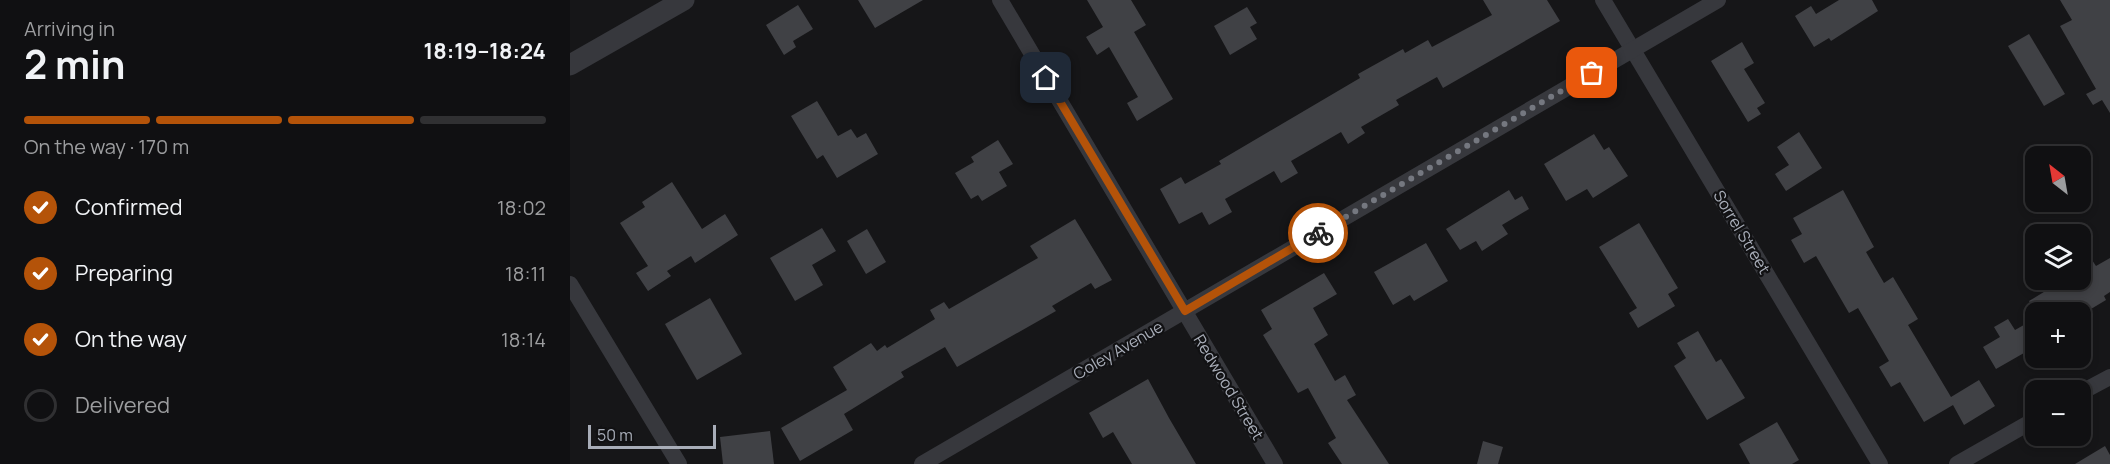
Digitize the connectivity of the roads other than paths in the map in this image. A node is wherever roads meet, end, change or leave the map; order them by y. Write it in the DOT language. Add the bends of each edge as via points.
graph roads {
  1 [pos="684,0"];
  2 [pos="1000,0"];
  3 [pos="1604,0"];
  4 [pos="1718,0"];
  5 [pos="1633,49"];
  6 [pos="570,64"];
  7 [pos="570,284"];
  8 [pos="1185,311"];
  9 [pos="2110,377"];
  10 [pos="2091,387"];
  11 [pos="2025,425"];
  12 [pos="679,464"];
  13 [pos="922,464"];
  14 [pos="1275,464"];
  15 [pos="1880,464"];
  16 [pos="1957,464"];
  1 -- 6 [label="street"];
  2 -- 8 [label="street, Redwood Street"];
  3 -- 5 [label="street, Sorrel Street"];
  4 -- 5 [label="street, Coley Avenue"];
  5 -- 8 [label="street, Coley Avenue"];
  5 -- 15 [label="street, Sorrel Street"];
  7 -- 12 [label="street"];
  8 -- 13 [label="street, Coley Avenue"];
  8 -- 14 [label="street, Redwood Street"];
  9 -- 10 [label="street"];
  11 -- 16 [label="street"];
}
